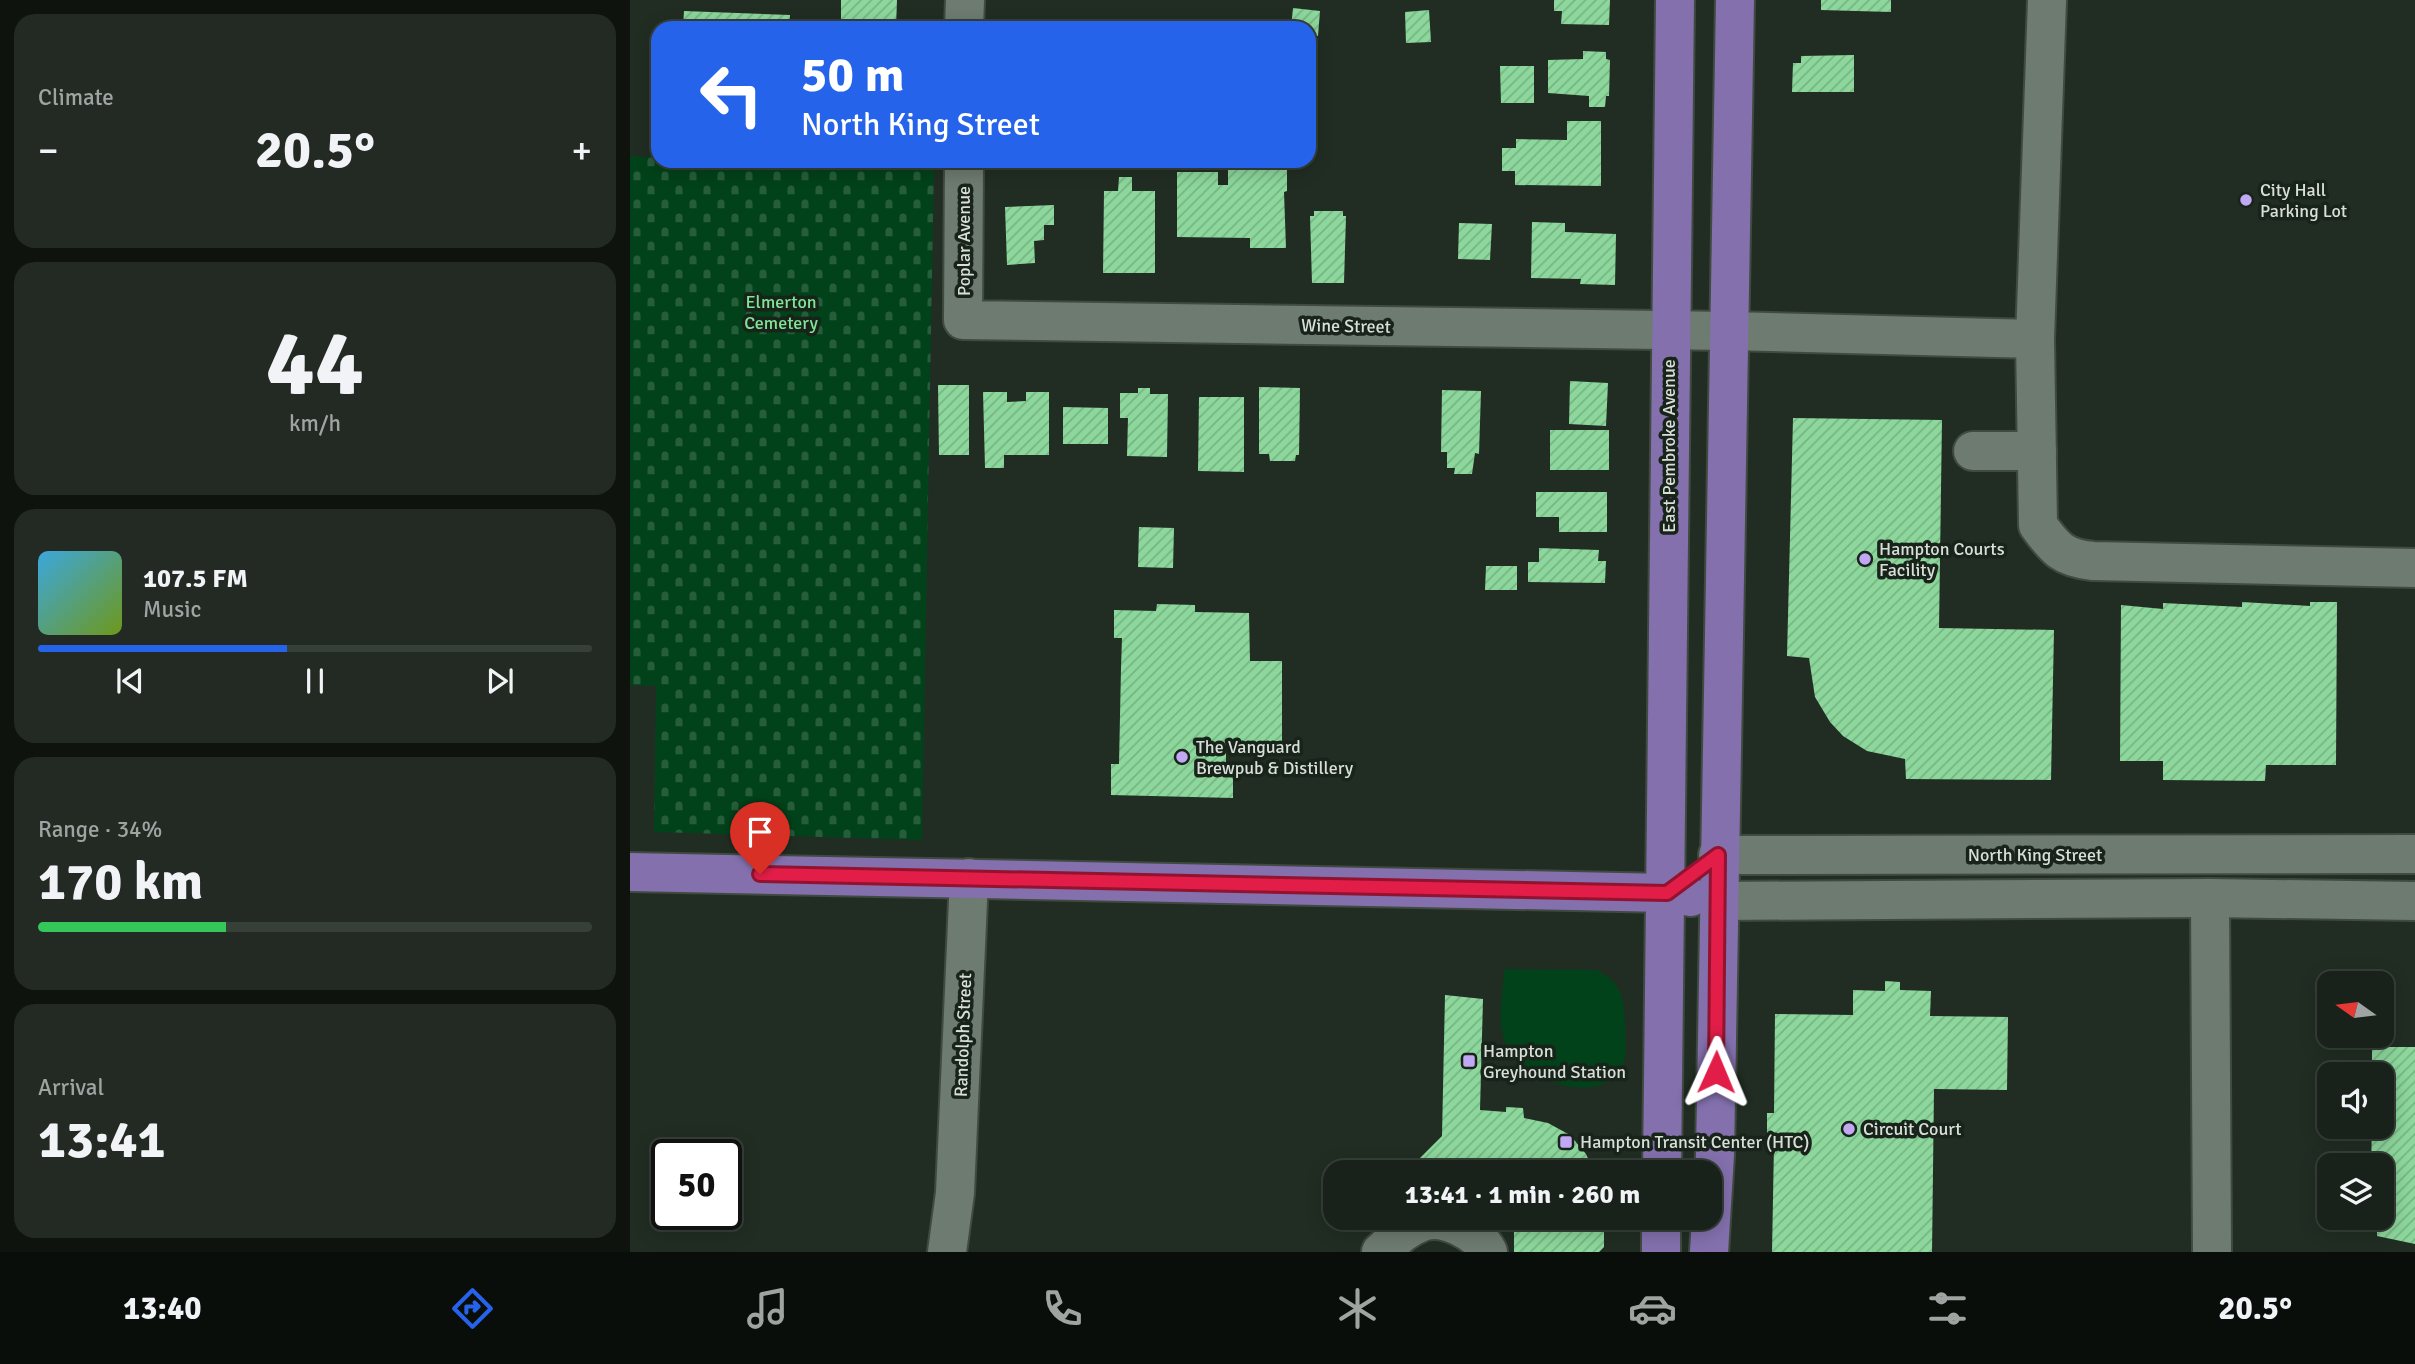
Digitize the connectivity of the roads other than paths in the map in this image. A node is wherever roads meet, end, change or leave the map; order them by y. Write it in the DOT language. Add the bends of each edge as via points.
graph roads {
  1 [pos="965,0"];
  2 [pos="1675,0"];
  3 [pos="1735,0"];
  4 [pos="2046,0"];
  5 [pos="964,21"];
  6 [pos="964,168"];
  7 [pos="963,320"];
  8 [pos="1670,331"];
  9 [pos="1730,331"];
  10 [pos="2035,340"];
  11 [pos="1973,451"];
  12 [pos="2037,451"];
  13 [pos="2415,568"];
  14 [pos="2415,853"];
  15 [pos="1718,855"];
  16 [pos="630,872"];
  17 [pos="969,878"];
  18 [pos="1667,893"];
  19 [pos="2210,898"];
  20 [pos="1718,901"];
  21 [pos="2415,901"];
  22 [pos="1662,1160"];
  23 [pos="955,1193"];
  24 [pos="1661,1230"];
  25 [pos="947,1252"];
  26 [pos="968,1252"];
  27 [pos="1381,1252"];
  28 [pos="1488,1252"];
  29 [pos="1661,1252"];
  30 [pos="1709,1252"];
  31 [pos="2212,1252"];
  1 -- 5 [label="street"];
  2 -- 8 [label="main road, East Pembroke Avenue"];
  3 -- 9 [label="main road"];
  4 -- 10 [label="street"];
  6 -- 7 [label="street, Poplar Avenue"];
  7 -- 8 [label="street, Wine Street"];
  8 -- 9 [label="street, Wine Street"];
  8 -- 18 [label="main road, East Pembroke Avenue"];
  9 -- 10 [label="street, Wine Street"];
  9 -- 15 [label="main road"];
  10 -- 12 [label="street"];
  11 -- 12 [label="street"];
  12 -- 13 [label="street" via="2038,525 2055,548 2076,559"];
  14 -- 15 [label="street, North King Street"];
  15 -- 18 [label="main road"];
  15 -- 20 [label="main road"];
  16 -- 17 [label="main road"];
  17 -- 18 [label="main road"];
  17 -- 23 [label="street, Randolph Street"];
  18 -- 20 [label="main road"];
  18 -- 22 [label="main road, East Pembroke Avenue"];
  19 -- 20 [label="street"];
  19 -- 21 [label="street"];
  19 -- 31 [label="street"];
  20 -- 30 [label="main road" via="1715,1155"];
  23 -- 25 [label="street"];
  23 -- 26 [label="street"];
  24 -- 29 [label="main road"];
  27 -- 28 [label="street" via="1405,1230 1425,1221 1460,1226 1482,1238"];
}
